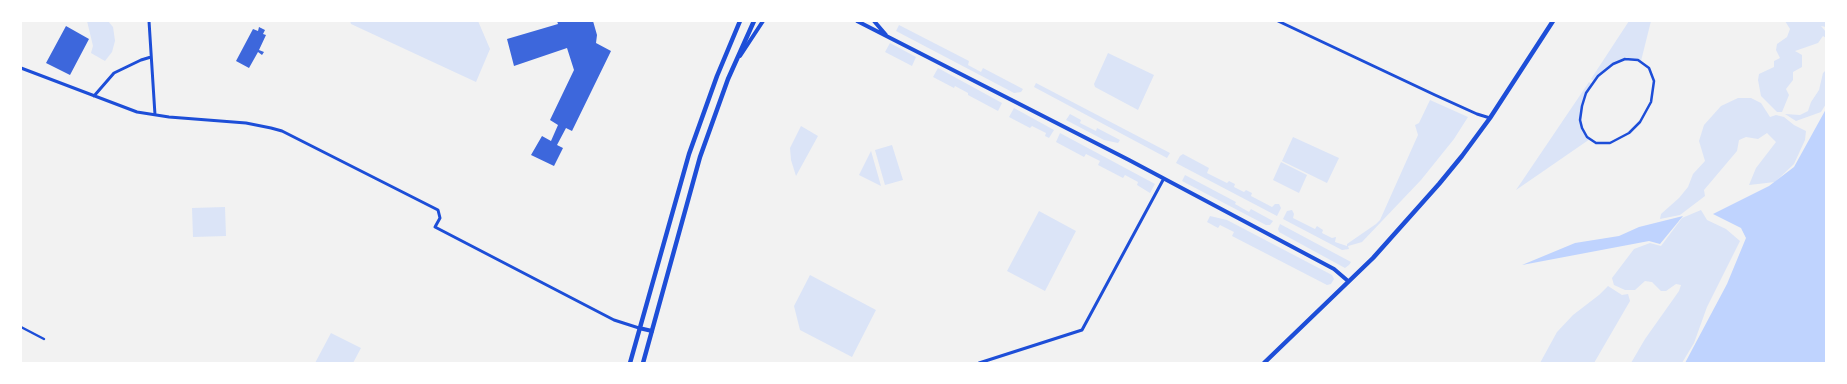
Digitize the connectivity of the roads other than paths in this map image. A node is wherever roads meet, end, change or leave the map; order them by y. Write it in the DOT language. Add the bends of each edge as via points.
graph roads {
  1 [pos="149,21"];
  2 [pos="754,21"];
  3 [pos="763,21"];
  4 [pos="858,21"];
  5 [pos="874,21"];
  6 [pos="1278,21"];
  7 [pos="1553,21"];
  8 [pos="739,22"];
  9 [pos="887,36"];
  10 [pos="151,57"];
  11 [pos="736,62"];
  12 [pos="21,68"];
  13 [pos="94,96"];
  14 [pos="155,115"];
  15 [pos="1490,118"];
  16 [pos="1590,139"];
  17 [pos="1164,180"];
  18 [pos="1348,281"];
  19 [pos="21,327"];
  20 [pos="639,328"];
  21 [pos="652,331"];
  22 [pos="44,339"];
  23 [pos="630,363"];
  24 [pos="643,363"];
  25 [pos="979,363"];
  26 [pos="1264,363"];
  1 -- 10 [label="street"];
  2 -- 11 [label="main road"];
  3 -- 11 [label="street"];
  4 -- 9 [label="street"];
  5 -- 9 [label="street"];
  6 -- 15 [label="street"];
  7 -- 15 [label="main road"];
  8 -- 20 [label="main road" via="688,154"];
  9 -- 17 [label="street"];
  10 -- 13 [label="street" via="114,73"];
  10 -- 14 [label="street"];
  11 -- 21 [label="main road" via="700,157"];
  12 -- 13 [label="street"];
  13 -- 14 [label="street" via="132,111"];
  14 -- 20 [label="street" via="246,123 282,132 438,210 440,218 435,227 614,320"];
  15 -- 18 [label="main road" via="1440,184"];
  16 -- 16 [label="street" via="1580,120 1582,106 1592,84 1613,64 1625,59 1642,61 1654,81 1653,95 1644,116 1618,140 1596,143"];
  17 -- 18 [label="street" via="1334,269"];
  17 -- 25 [label="street" via="1082,330"];
  18 -- 26 [label="main road"];
  19 -- 22 [label="street"];
  20 -- 21 [label="street"];
  20 -- 23 [label="main road"];
  21 -- 24 [label="main road"];
}
